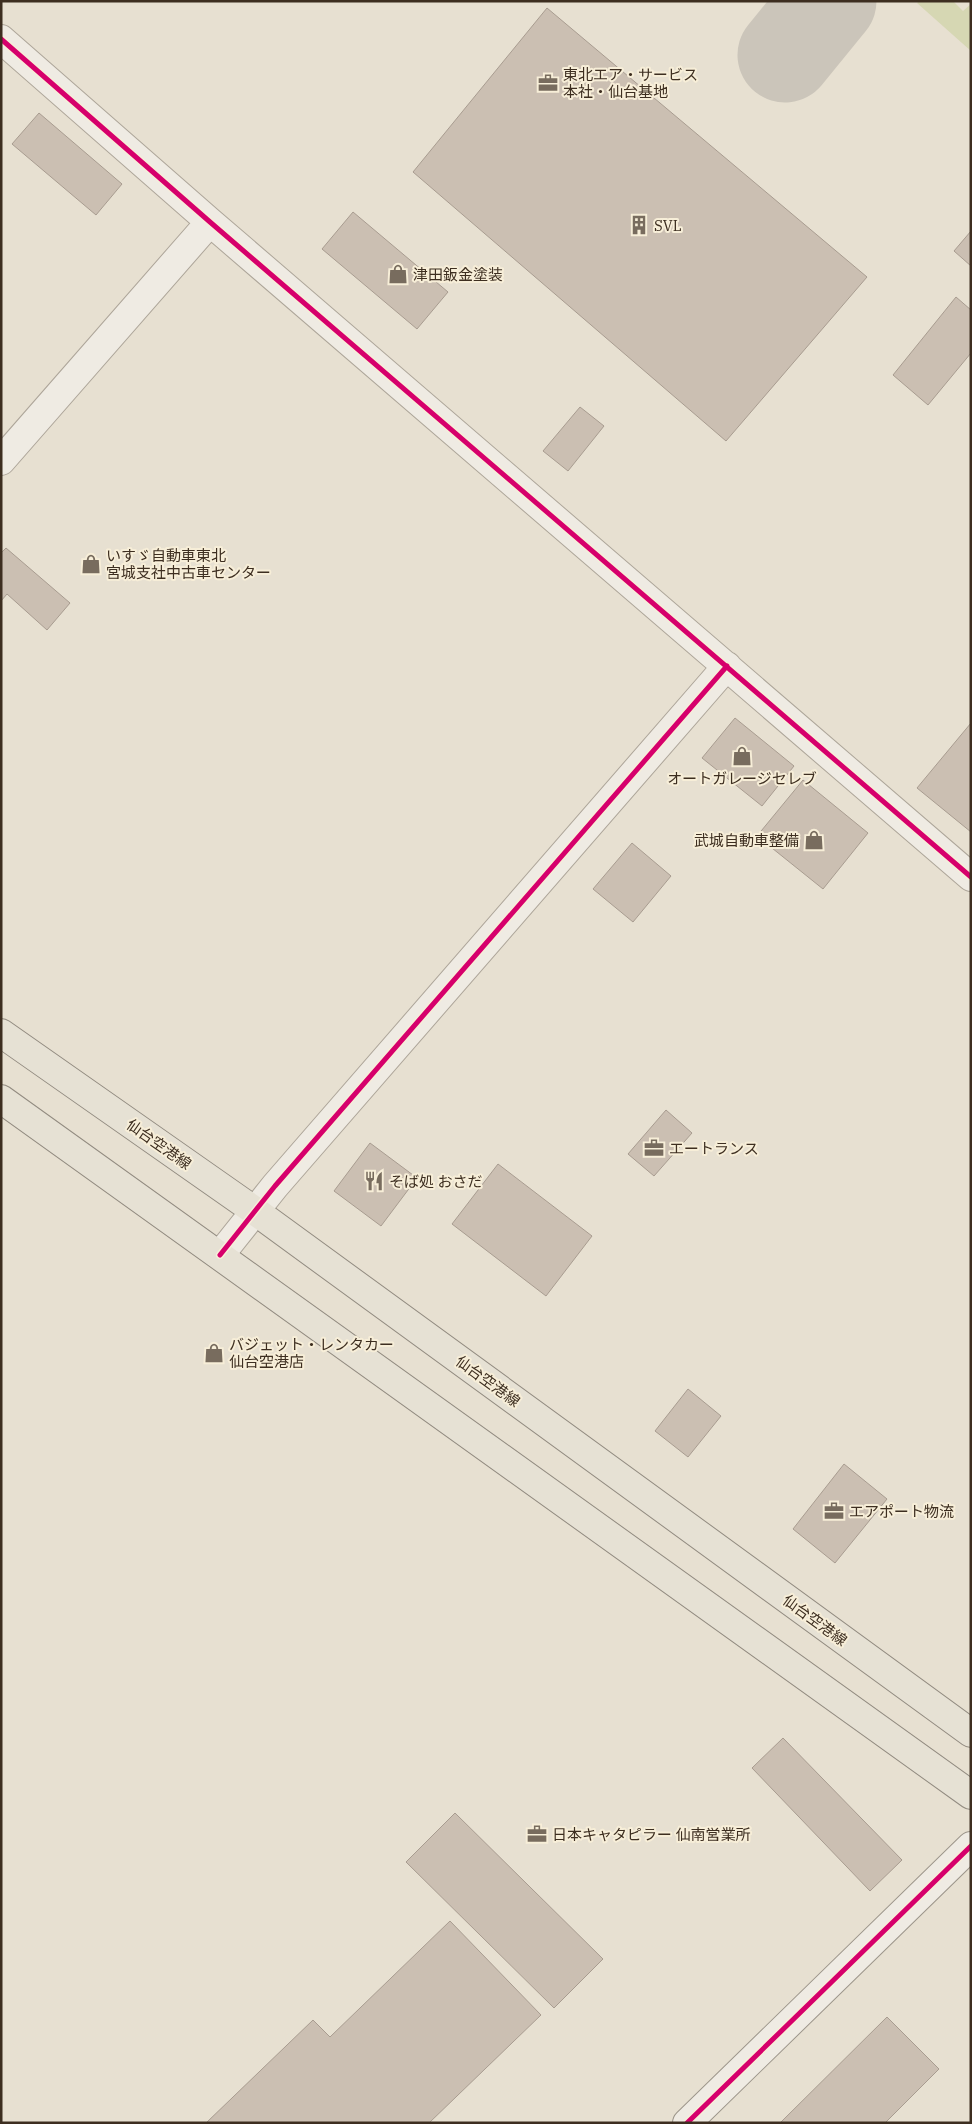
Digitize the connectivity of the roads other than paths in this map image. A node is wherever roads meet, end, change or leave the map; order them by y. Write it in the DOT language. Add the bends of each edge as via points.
graph roads {
  1 [pos="1,39"];
  2 [pos="210,222"];
  3 [pos="1,461"];
  4 [pos="727,666"];
  5 [pos="971,876"];
  6 [pos="1,1033"];
  7 [pos="1,1099"];
  8 [pos="255,1211"];
  9 [pos="220,1255"];
  10 [pos="971,1733"];
  11 [pos="971,1795"];
  12 [pos="971,1846"];
  13 [pos="687,2123"];
  1 -- 2 [label="street"];
  2 -- 3 [label="street"];
  2 -- 4 [label="street"];
  4 -- 5 [label="street"];
  4 -- 8 [label="street"];
  6 -- 8 [label="main road, 仙台空港線"];
  7 -- 9 [label="main road"];
  8 -- 9 [label="street"];
  8 -- 10 [label="main road, 仙台空港線"];
  9 -- 11 [label="main road"];
  12 -- 13 [label="street"];
}
